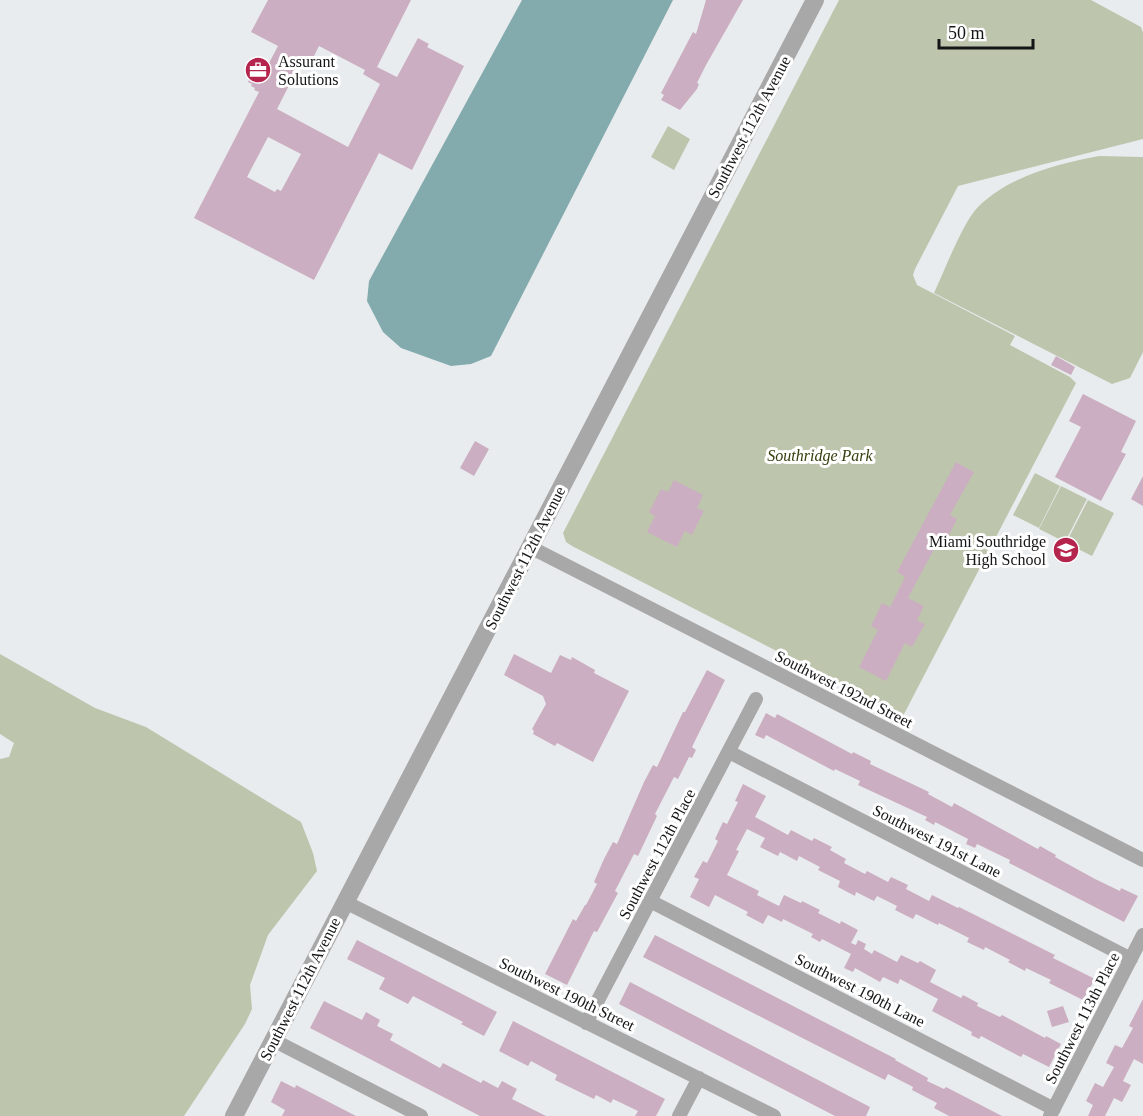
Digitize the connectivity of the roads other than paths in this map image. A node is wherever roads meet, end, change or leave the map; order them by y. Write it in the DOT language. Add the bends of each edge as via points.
graph roads {
  1 [pos="816,0"];
  2 [pos="530,546"];
  3 [pos="756,699"];
  4 [pos="729,752"];
  5 [pos="1143,860"];
  6 [pos="650,901"];
  7 [pos="345,902"];
  8 [pos="1143,935"];
  9 [pos="1131,959"];
  10 [pos="586,1023"];
  11 [pos="273,1040"];
  12 [pos="699,1078"];
  13 [pos="1052,1112"];
  14 [pos="234,1116"];
  15 [pos="421,1116"];
  16 [pos="679,1116"];
  17 [pos="774,1116"];
  1 -- 2 [label="street, Southwest 112th Avenue"];
  2 -- 5 [label="street, Southwest 192nd Street"];
  2 -- 7 [label="street, Southwest 112th Avenue"];
  3 -- 4 [label="street, Southwest 112th Place"];
  4 -- 6 [label="street, Southwest 112th Place"];
  4 -- 9 [label="street, Southwest 191st Lane"];
  6 -- 10 [label="street, Southwest 112th Place"];
  6 -- 13 [label="street, Southwest 190th Lane"];
  7 -- 10 [label="street, Southwest 190th Street"];
  7 -- 11 [label="street, Southwest 112th Avenue"];
  8 -- 9 [label="street, Southwest 113th Place"];
  9 -- 13 [label="street, Southwest 113th Place"];
  10 -- 12 [label="street, Southwest 190th Street"];
  11 -- 14 [label="street, Southwest 112th Avenue"];
  11 -- 15 [label="street"];
  12 -- 16 [label="street"];
  12 -- 17 [label="street, Southwest 190th Street"];
}
